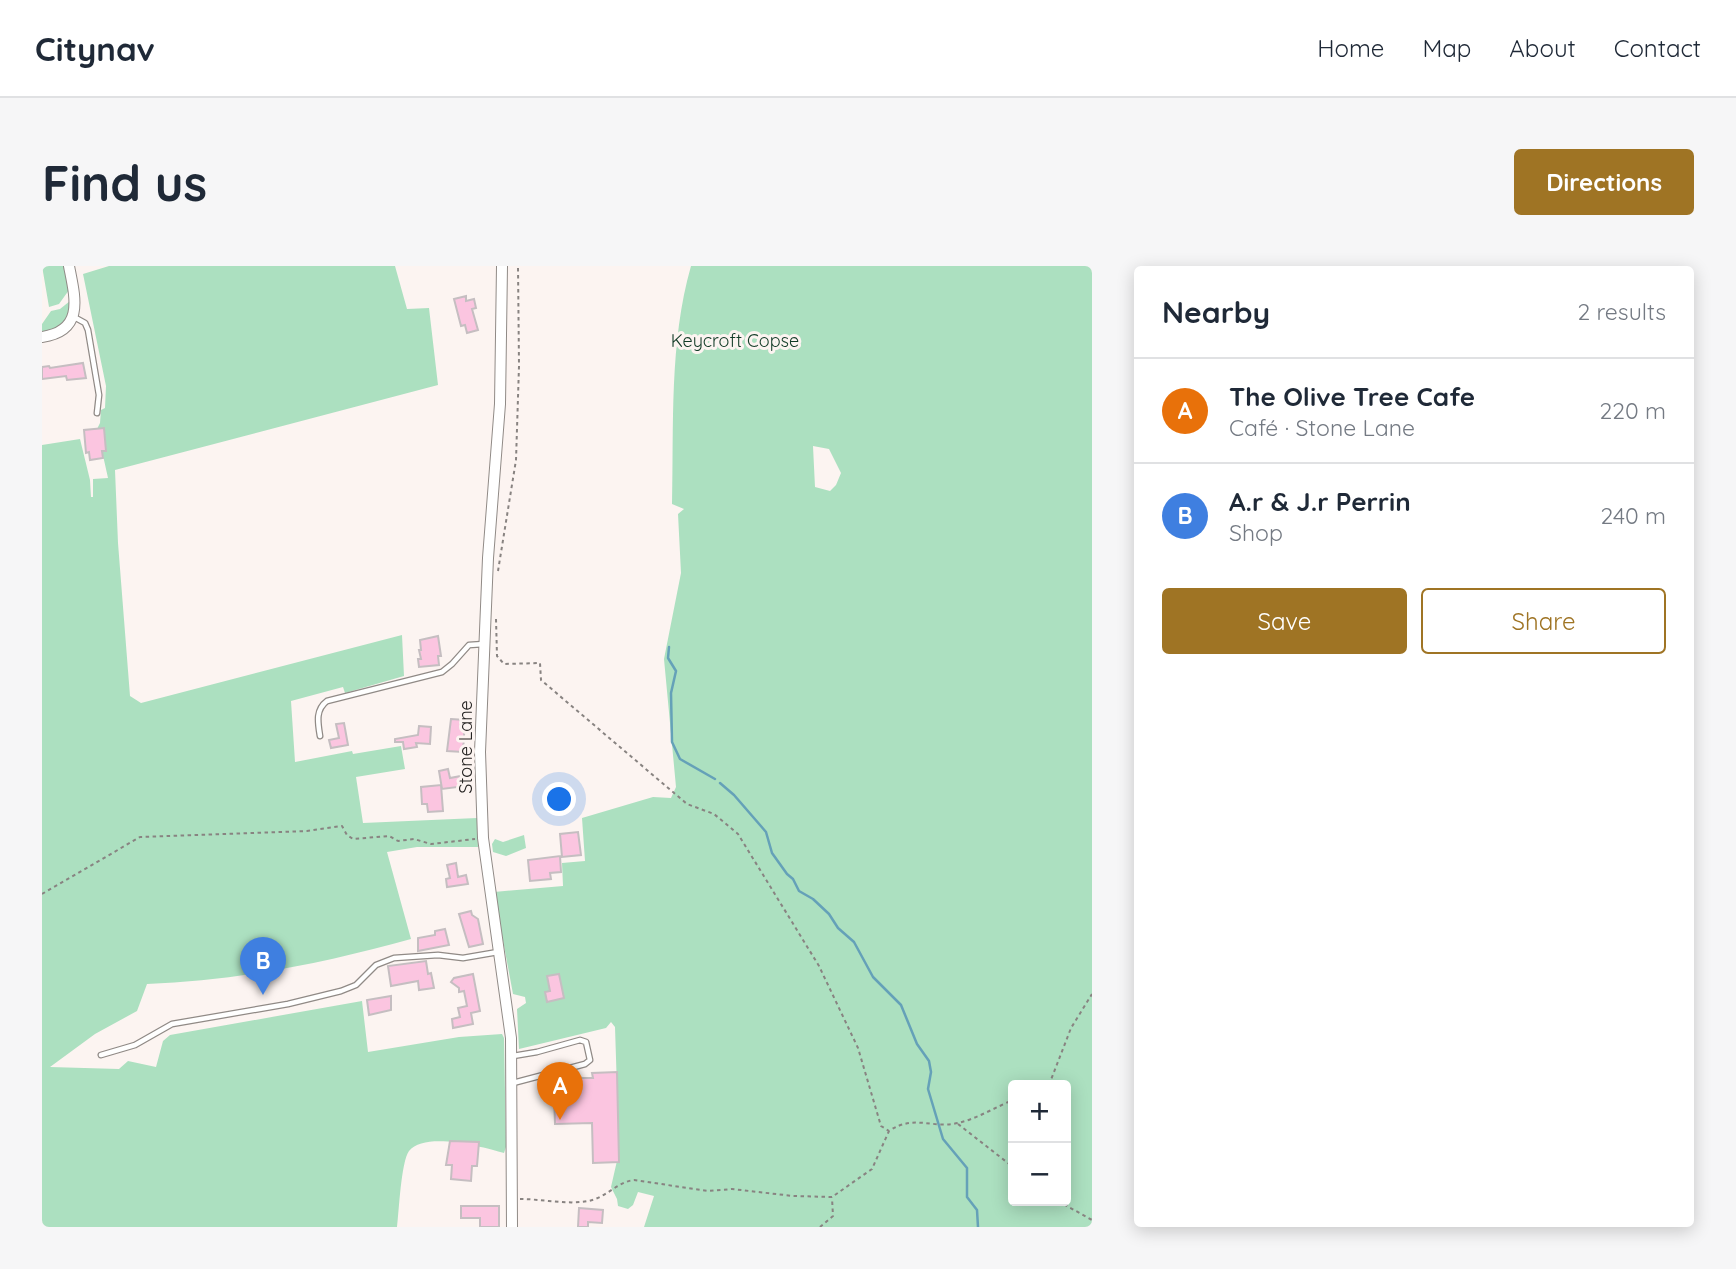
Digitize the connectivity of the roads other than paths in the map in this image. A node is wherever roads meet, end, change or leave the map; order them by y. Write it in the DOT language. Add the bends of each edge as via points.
graph roads {
  1 [pos="69,266"];
  2 [pos="502,266"];
  3 [pos="73,317"];
  4 [pos="42,337"];
  5 [pos="97,413"];
  6 [pos="485,644"];
  7 [pos="320,737"];
  8 [pos="499,952"];
  9 [pos="101,1055"];
  10 [pos="512,1056"];
  11 [pos="513,1083"];
  12 [pos="512,1227"];
  1 -- 3 [label="street" via="76,302"];
  2 -- 6 [label="street, Stone Lane" via="500,417"];
  3 -- 4 [label="street" via="60,333"];
  3 -- 5 [label="lane" via="88,330 99,395"];
  6 -- 7 [label="lane" via="469,645 442,672 327,701 318,714"];
  6 -- 8 [label="street, Stone Lane" via="480,752 483,838"];
  8 -- 9 [label="lane" via="463,958 394,958 376,965 356,985 341,991 172,1024 135,1045"];
  8 -- 10 [label="street, Stone Lane"];
  10 -- 11 [label="street, Stone Lane"];
  10 -- 11 [label="lane" via="580,1040 586,1042 590,1060"];
  11 -- 12 [label="street, Stone Lane"];
}
